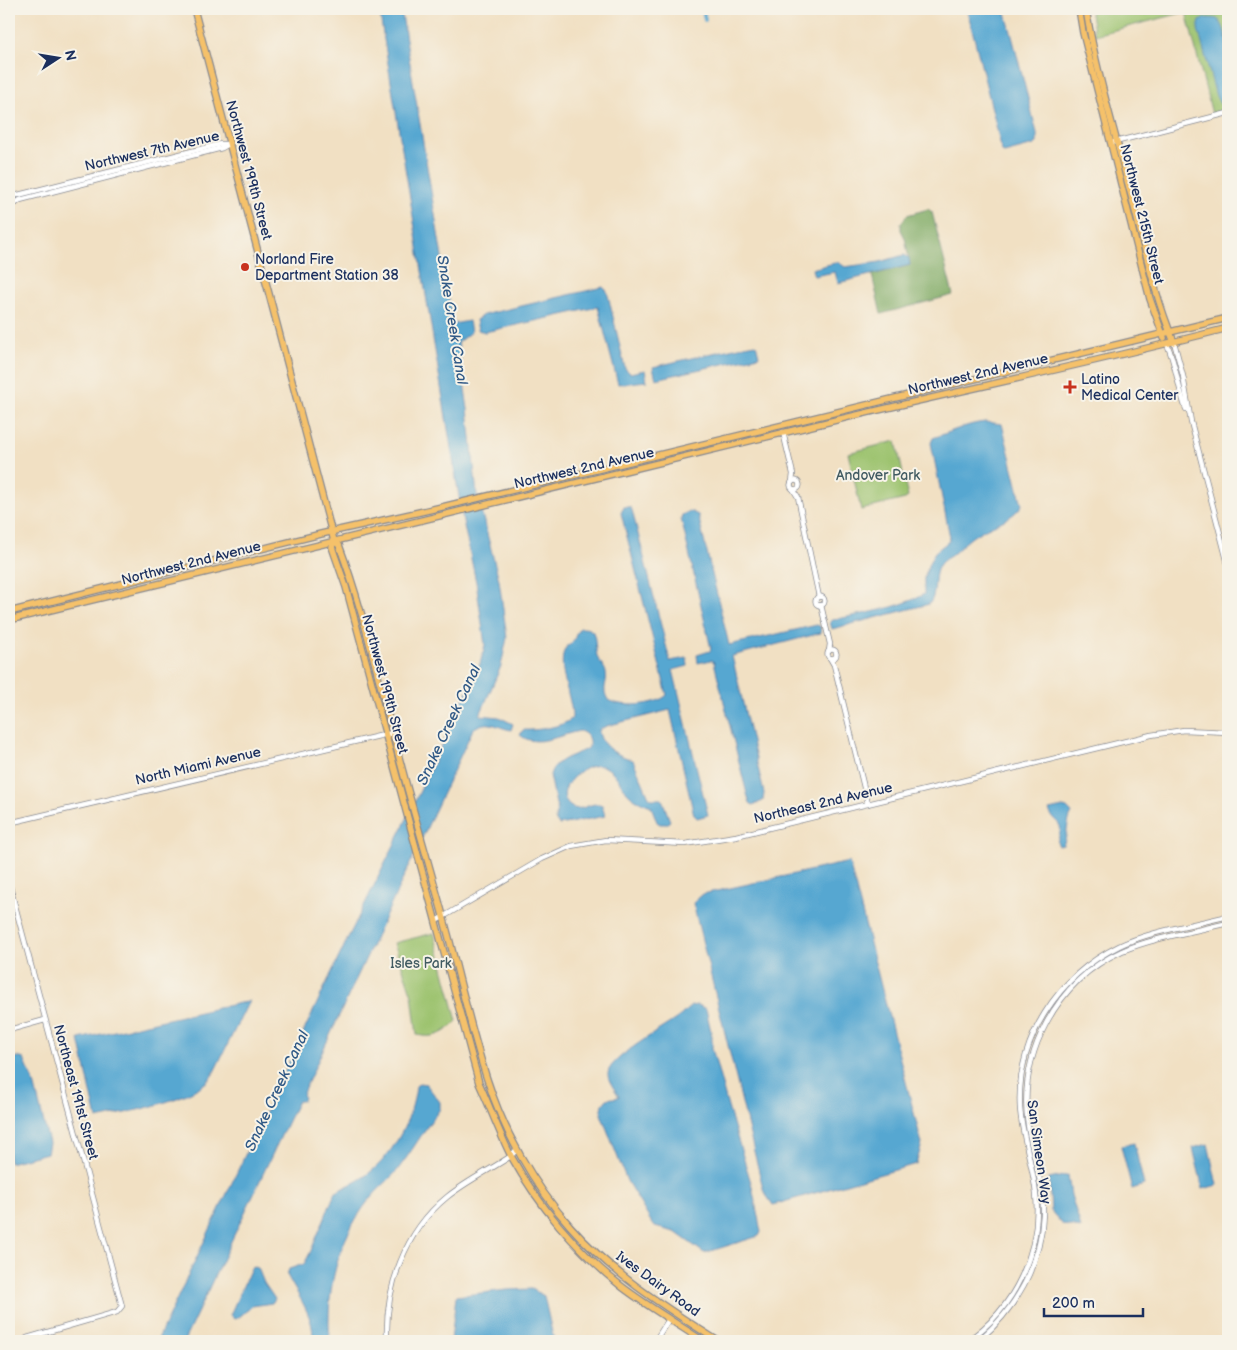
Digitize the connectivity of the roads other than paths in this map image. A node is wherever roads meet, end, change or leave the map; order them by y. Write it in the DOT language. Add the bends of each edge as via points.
graph roads {
  1 [pos="194,9"];
  2 [pos="1079,9"];
  3 [pos="1086,9"];
  4 [pos="1228,113"];
  5 [pos="1114,142"];
  6 [pos="229,144"];
  7 [pos="19,198"];
  8 [pos="10,199"];
  9 [pos="1146,253"];
  10 [pos="1139,254"];
  11 [pos="1228,318"];
  12 [pos="1228,328"];
  13 [pos="1170,333"];
  14 [pos="1163,335"];
  15 [pos="1174,342"];
  16 [pos="1167,344"];
  17 [pos="1191,422"];
  18 [pos="782,425"];
  19 [pos="783,433"];
  20 [pos="794,481"];
  21 [pos="796,488"];
  22 [pos="331,532"];
  23 [pos="334,541"];
  24 [pos="1228,564"];
  25 [pos="9,612"];
  26 [pos="9,620"];
  27 [pos="831,650"];
  28 [pos="833,658"];
  29 [pos="1228,732"];
  30 [pos="392,733"];
  31 [pos="384,734"];
  32 [pos="868,804"];
  33 [pos="9,823"];
  34 [pos="9,883"];
  35 [pos="1228,916"];
  36 [pos="444,918"];
  37 [pos="436,922"];
  38 [pos="1228,923"];
  39 [pos="44,1020"];
  40 [pos="9,1030"];
  41 [pos="474,1035"];
  42 [pos="468,1040"];
  43 [pos="517,1149"];
  44 [pos="511,1156"];
  45 [pos="673,1312"];
  46 [pos="669,1319"];
  47 [pos="27,1340"];
  48 [pos="387,1341"];
  49 [pos="655,1341"];
  50 [pos="703,1341"];
  51 [pos="718,1341"];
  52 [pos="967,1341"];
  53 [pos="978,1341"];
  1 -- 6 [label="main road, Northwest 199th Street"];
  2 -- 5 [label="main road, Northwest 215th Street"];
  3 -- 5 [label="main road, Northwest 215th Street"];
  4 -- 5 [label="street"];
  5 -- 9 [label="main road, Northwest 215th Street"];
  5 -- 10 [label="main road, Northwest 215th Street"];
  6 -- 7 [label="street, Northwest 7th Avenue"];
  6 -- 22 [label="main road, Northwest 199th Street"];
  7 -- 8 [label="street, Northwest 7th Avenue" via="15,203"];
  7 -- 8 [label="street, Northwest 7th Avenue" via="14,194"];
  9 -- 10 [label="main road"];
  9 -- 13 [label="main road, Northwest 215th Street"];
  10 -- 14 [label="main road, Northwest 215th Street"];
  11 -- 13 [label="main road, Northwest 2nd Avenue"];
  12 -- 15 [label="main road, Northwest 2nd Avenue"];
  13 -- 14 [label="main road, Northwest 2nd Avenue"];
  13 -- 15 [label="main road, Northwest 215th Street"];
  14 -- 16 [label="main road, Northwest 215th Street"];
  14 -- 18 [label="main road, Northwest 2nd Avenue"];
  15 -- 16 [label="main road, Northwest 2nd Avenue"];
  15 -- 17 [label="street, Northwest 215th Street"];
  16 -- 17 [label="street, Northwest 215th Street"];
  16 -- 19 [label="main road, Northwest 2nd Avenue"];
  17 -- 24 [label="street, Northwest 215th Street"];
  18 -- 19 [label="street"];
  18 -- 22 [label="main road, Northwest 2nd Avenue"];
  19 -- 20 [label="street"];
  19 -- 23 [label="main road, Northwest 2nd Avenue"];
  20 -- 21 [label="street" via="800,484"];
  20 -- 21 [label="street" via="790,486"];
  21 -- 27 [label="street" via="819,597 825,600 821,606"];
  22 -- 23 [label="main road, Northwest 199th Street"];
  22 -- 25 [label="main road, Northwest 2nd Avenue"];
  23 -- 26 [label="main road, Northwest 2nd Avenue"];
  23 -- 30 [label="main road, Northwest 199th Street" via="339,545 354,587"];
  23 -- 31 [label="main road, Northwest 199th Street" via="332,547 346,587"];
  27 -- 28 [label="street" via="836,653"];
  27 -- 28 [label="street" via="827,655"];
  28 -- 32 [label="street"];
  29 -- 32 [label="street, Northeast 2nd Avenue" via="1184,730 1151,735"];
  30 -- 31 [label="street, North Miami Avenue"];
  30 -- 36 [label="main road, Northwest 199th Street"];
  31 -- 33 [label="street, North Miami Avenue"];
  31 -- 37 [label="main road, Northwest 199th Street"];
  32 -- 36 [label="street, Northeast 2nd Avenue" via="736,836 685,844 606,840 572,846 542,859"];
  34 -- 39 [label="street, Northeast 191st Street"];
  35 -- 52 [label="street, San Simeon Way" via="1146,936 1104,954 1077,973 1059,992 1037,1025 1021,1082 1021,1122 1036,1195 1031,1251 1006,1303 990,1323"];
  36 -- 37 [label="street, Northeast 2nd Avenue"];
  36 -- 41 [label="main road, Northwest 199th Street"];
  37 -- 42 [label="main road, Northwest 199th Street"];
  38 -- 53 [label="street, San Simeon Way" via="1148,942 1122,952 1092,969 1053,1010 1032,1058 1027,1083 1028,1125 1043,1196 1037,1251 1029,1275 1012,1306"];
  39 -- 40 [label="street"];
  39 -- 47 [label="street, Northeast 191st Street" via="122,1306 117,1312"];
  41 -- 43 [label="main road, Ives Dairy Road" via="487,1080"];
  42 -- 44 [label="main road, Ives Dairy Road" via="479,1083"];
  43 -- 44 [label="street"];
  43 -- 45 [label="main road, Ives Dairy Road" via="549,1200 571,1227 606,1263"];
  44 -- 46 [label="main road, Ives Dairy Road" via="543,1204 594,1262"];
  44 -- 48 [label="street" via="445,1198 414,1234 394,1277 388,1302"];
  45 -- 46 [label="main road"];
  45 -- 51 [label="main road, Ives Dairy Road"];
  46 -- 49 [label="street"];
  46 -- 50 [label="main road, Ives Dairy Road"];
}
